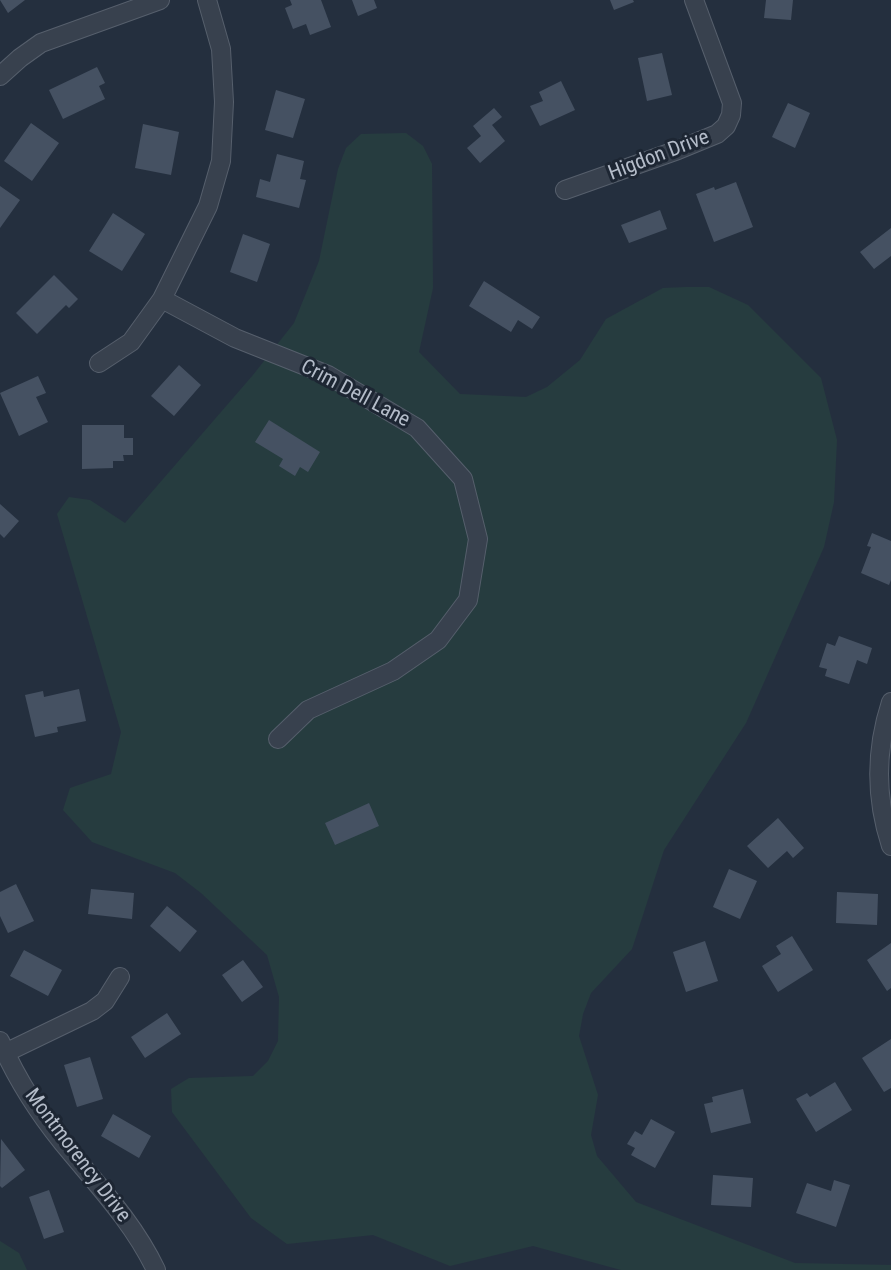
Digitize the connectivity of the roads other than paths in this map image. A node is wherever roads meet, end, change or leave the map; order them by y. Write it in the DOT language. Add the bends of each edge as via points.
graph roads {
  1 [pos="160,0"];
  2 [pos="207,0"];
  3 [pos="694,0"];
  4 [pos="0,76"];
  5 [pos="565,190"];
  6 [pos="162,299"];
  7 [pos="99,363"];
  8 [pos="891,702"];
  9 [pos="278,739"];
  10 [pos="891,846"];
  11 [pos="120,978"];
  12 [pos="3,1047"];
  13 [pos="156,1270"];
  1 -- 4 [label="street" via="41,43"];
  2 -- 6 [label="street" via="221,49 221,161 208,206"];
  3 -- 5 [label="street, Higdon Drive" via="732,103 726,126 717,134 678,150"];
  6 -- 7 [label="street" via="131,342"];
  6 -- 9 [label="street, Crim Dell Lane" via="236,338 328,375 417,428 463,479 478,538 468,600 438,640 393,671 308,710"];
  8 -- 10 [label="street" via="879,748 878,777 880,804"];
  11 -- 12 [label="street" via="105,1001 92,1011"];
  12 -- 13 [label="street, Montmorency Drive" via="46,1121 130,1226"];
}
